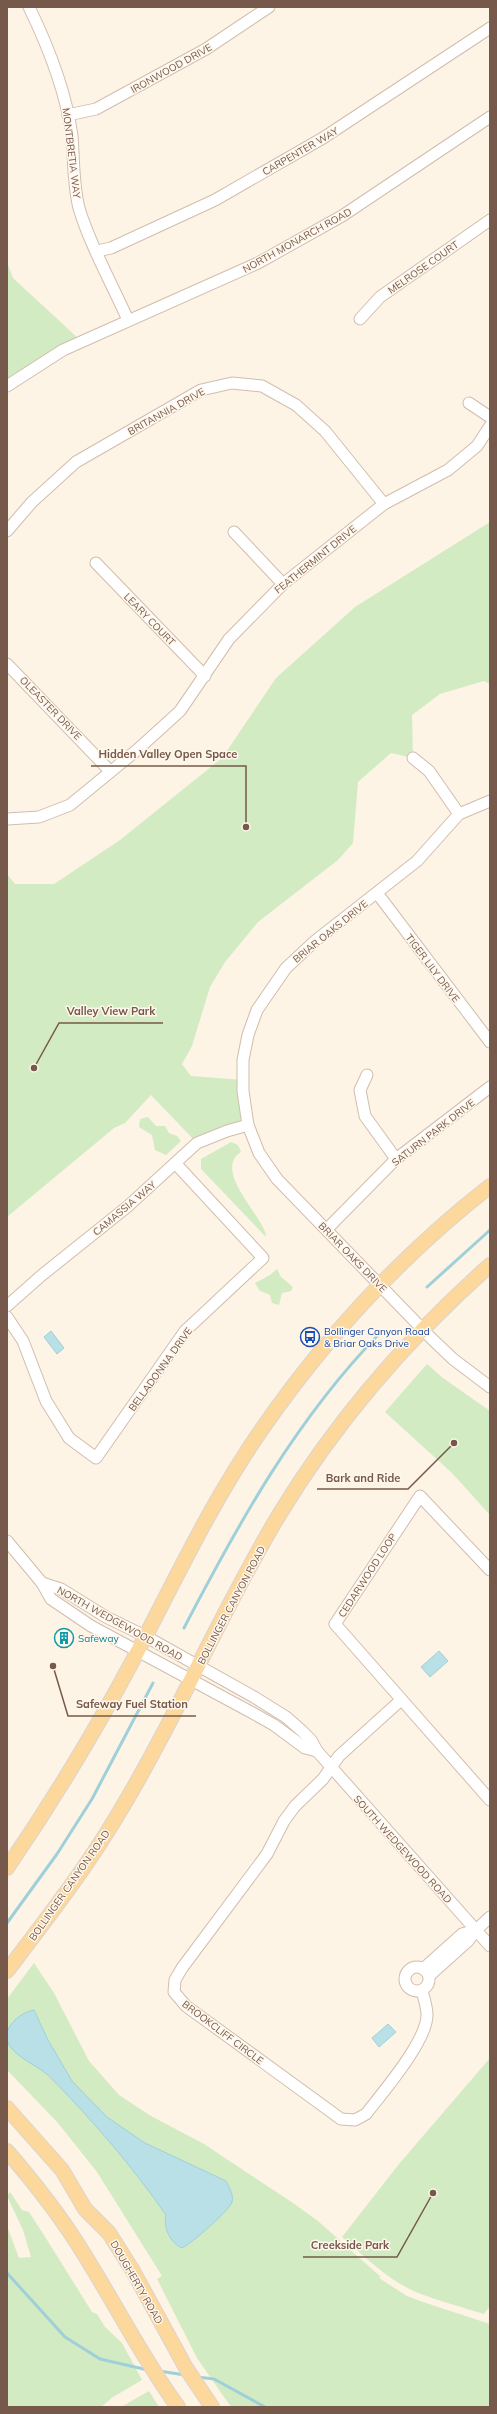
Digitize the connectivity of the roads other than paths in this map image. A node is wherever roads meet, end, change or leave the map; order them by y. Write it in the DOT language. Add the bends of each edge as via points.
graph roads {
  1 [pos="29,7"];
  2 [pos="269,7"];
  3 [pos="490,28"];
  4 [pos="68,115"];
  5 [pos="490,117"];
  6 [pos="490,220"];
  7 [pos="97,251"];
  8 [pos="360,319"];
  9 [pos="128,320"];
  10 [pos="7,386"];
  11 [pos="469,403"];
  12 [pos="490,417"];
  13 [pos="490,426"];
  14 [pos="384,504"];
  15 [pos="7,531"];
  16 [pos="234,532"];
  17 [pos="96,563"];
  18 [pos="283,584"];
  19 [pos="7,664"];
  20 [pos="205,676"];
  21 [pos="413,758"];
  22 [pos="110,771"];
  23 [pos="490,801"];
  24 [pos="459,814"];
  25 [pos="7,819"];
  26 [pos="377,893"];
  27 [pos="490,1042"];
  28 [pos="367,1075"];
  29 [pos="490,1087"];
  30 [pos="248,1125"];
  31 [pos="396,1159"];
  32 [pos="176,1164"];
  33 [pos="490,1186"];
  34 [pos="327,1229"];
  35 [pos="490,1265"];
  36 [pos="380,1285"];
  37 [pos="7,1306"];
  38 [pos="7,1317"];
  39 [pos="422,1330"];
  40 [pos="490,1387"];
  41 [pos="7,1541"];
  42 [pos="490,1570"];
  43 [pos="42,1583"];
  44 [pos="145,1636"];
  45 [pos="138,1650"];
  46 [pos="198,1667"];
  47 [pos="191,1680"];
  48 [pos="401,1700"];
  49 [pos="317,1752"];
  50 [pos="331,1768"];
  51 [pos="490,1800"];
  52 [pos="7,1868"];
  53 [pos="490,1917"];
  54 [pos="476,1930"];
  55 [pos="490,1946"];
  56 [pos="7,1971"];
  57 [pos="426,1972"];
  58 [pos="422,1991"];
  59 [pos="7,2108"];
  60 [pos="7,2151"];
  61 [pos="178,2407"];
  62 [pos="212,2407"];
  1 -- 4 [label="street, MONTBRETIA WAY" via="53,60"];
  2 -- 4 [label="street, IRONWOOD DRIVE" via="206,49 96,109"];
  3 -- 7 [label="street, CARPENTER WAY" via="323,138 215,200 111,248"];
  4 -- 7 [label="street, MONTBRETIA WAY" via="72,136 75,189 80,210"];
  5 -- 9 [label="street, NORTH MONARCH ROAD" via="342,216 258,264"];
  6 -- 8 [label="street, MELROSE COURT" via="380,297"];
  7 -- 9 [label="street, MONTBRETIA WAY"];
  9 -- 10 [label="street, NORTH MONARCH ROAD" via="62,350"];
  11 -- 12 [label="street"];
  13 -- 14 [label="street, FEATHERMINT DRIVE" via="477,446 448,470"];
  14 -- 15 [label="street, BRITANNIA DRIVE" via="325,431 296,405 262,386 232,383 201,390 76,462 32,502"];
  14 -- 18 [label="street, FEATHERMINT DRIVE"];
  16 -- 18 [label="street"];
  17 -- 20 [label="street, LEARY COURT"];
  18 -- 20 [label="street, FEATHERMINT DRIVE" via="229,639"];
  19 -- 22 [label="street, OLEASTER DRIVE"];
  20 -- 22 [label="street, FEATHERMINT DRIVE" via="180,711"];
  21 -- 24 [label="street" via="429,771"];
  22 -- 25 [label="street, FEATHERMINT DRIVE" via="70,805 39,817"];
  23 -- 24 [label="street, BRIAR OAKS DRIVE"];
  24 -- 26 [label="street, BRIAR OAKS DRIVE" via="417,861"];
  26 -- 27 [label="street, TIGER LILY DRIVE"];
  26 -- 30 [label="street, BRIAR OAKS DRIVE" via="315,941 286,968 257,1010 243,1060 243,1091"];
  28 -- 31 [label="street" via="360,1090 365,1116"];
  29 -- 31 [label="street, SATURN PARK DRIVE"];
  30 -- 32 [label="street, CAMASSIA WAY" via="197,1143"];
  30 -- 34 [label="street, BRIAR OAKS DRIVE" via="259,1153 277,1179"];
  31 -- 34 [label="street, SATURN PARK DRIVE"];
  32 -- 37 [label="street, CAMASSIA WAY"];
  32 -- 38 [label="street, BELLADONNA DRIVE" via="263,1258 185,1331 96,1458 69,1438 46,1401 23,1341"];
  33 -- 36 [label="main road" via="416,1249"];
  34 -- 36 [label="street, BRIAR OAKS DRIVE"];
  35 -- 39 [label="main road, BOLLINGER CANYON ROAD"];
  36 -- 39 [label="street, BRIAR OAKS DRIVE"];
  36 -- 44 [label="main road" via="300,1377 261,1430 197,1536"];
  39 -- 40 [label="street, BRIAR OAKS DRIVE" via="453,1359"];
  39 -- 46 [label="main road, BOLLINGER CANYON ROAD" via="343,1421 310,1466 252,1562"];
  41 -- 43 [label="street, NORTH WEDGEWOOD ROAD"];
  42 -- 48 [label="street, CEDARWOOD LOOP" via="420,1496 335,1624"];
  43 -- 44 [label="street, NORTH WEDGEWOOD ROAD" via="60,1588 106,1617"];
  43 -- 45 [label="street, NORTH WEDGEWOOD ROAD" via="52,1598 65,1609 91,1626"];
  44 -- 45 [label="main road"];
  44 -- 46 [label="street, NORTH WEDGEWOOD ROAD"];
  45 -- 47 [label="street, NORTH WEDGEWOOD ROAD"];
  45 -- 52 [label="main road" via="76,1763"];
  46 -- 47 [label="main road, BOLLINGER CANYON ROAD"];
  46 -- 49 [label="street, SOUTH WEDGEWOOD ROAD" via="286,1717 312,1740"];
  47 -- 49 [label="street, SOUTH WEDGEWOOD ROAD" via="274,1725 305,1748"];
  47 -- 56 [label="main road, BOLLINGER CANYON ROAD" via="117,1817 83,1869"];
  48 -- 50 [label="street" via="339,1756"];
  48 -- 51 [label="street, CEDARWOOD LOOP"];
  49 -- 50 [label="street, SOUTH WEDGEWOOD ROAD"];
  50 -- 54 [label="street, SOUTH WEDGEWOOD ROAD"];
  50 -- 58 [label="street, BROOKCLIFF CIRCLE" via="284,1821 267,1854 182,1968 175,1980 174,1992 186,2006 341,2119 355,2120 366,2114 418,2043 428,2014"];
  53 -- 54 [label="street"];
  54 -- 55 [label="street, SOUTH WEDGEWOOD ROAD"];
  54 -- 57 [label="street" via="468,1941"];
  57 -- 58 [label="street" via="428,1986"];
  57 -- 58 [label="street" via="416,1967 410,1970 405,1980 411,1990"];
  59 -- 62 [label="main road, DOUGHERTY ROAD" via="62,2170 85,2209 109,2233 186,2368"];
  60 -- 61 [label="main road" via="34,2182 78,2243"];
}
